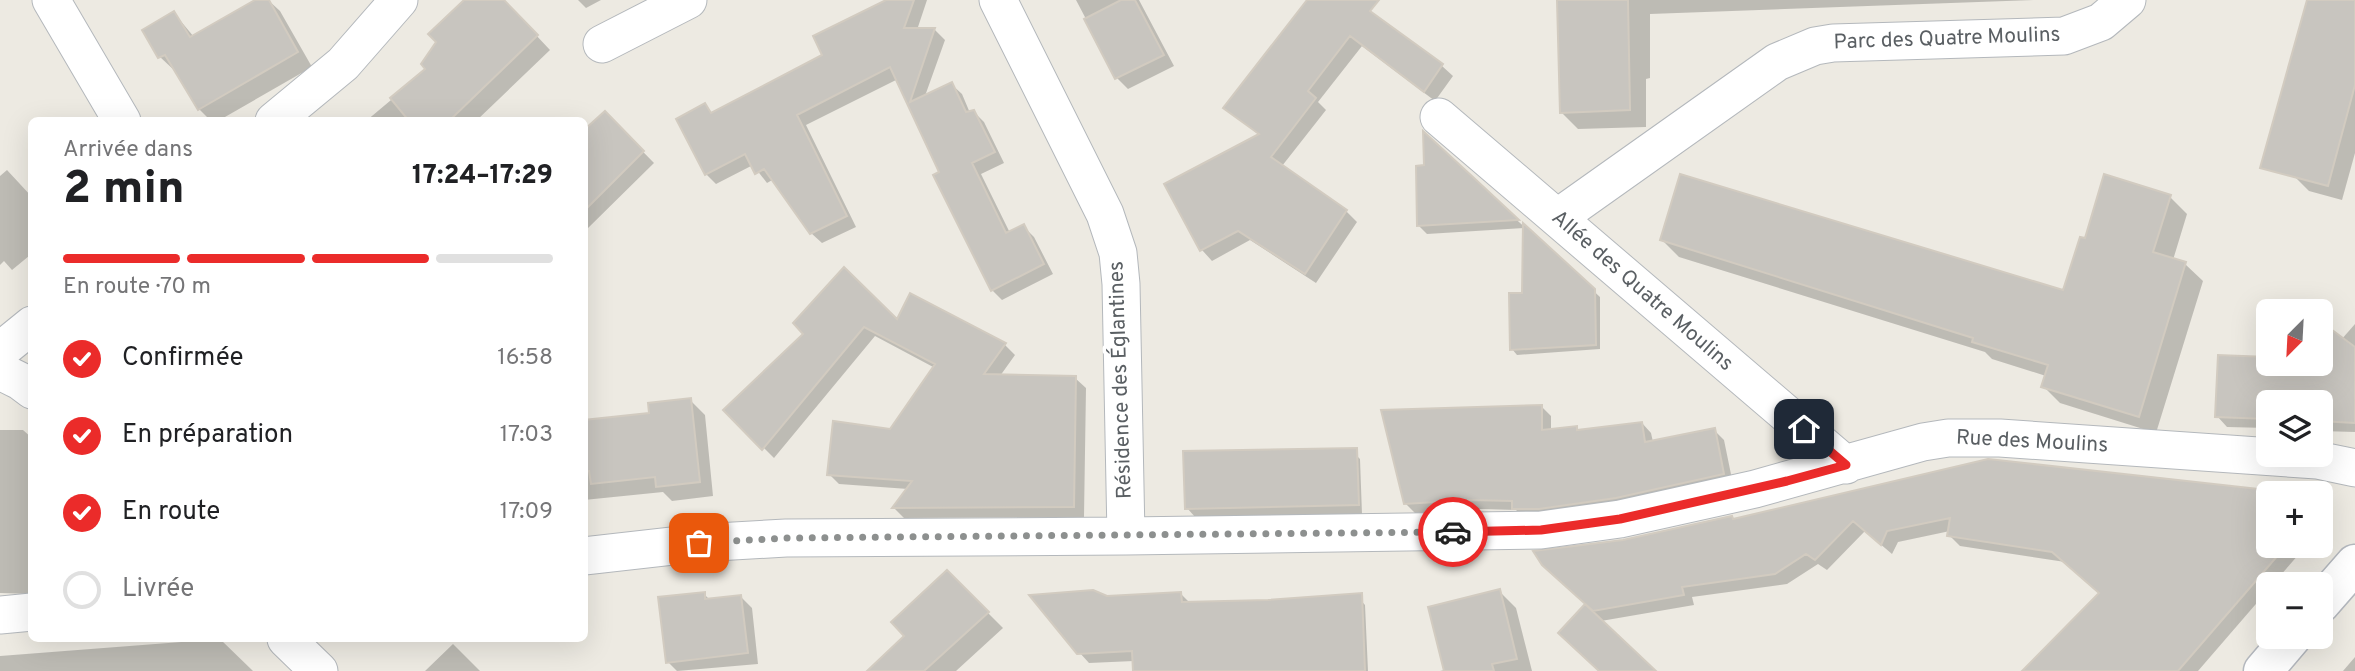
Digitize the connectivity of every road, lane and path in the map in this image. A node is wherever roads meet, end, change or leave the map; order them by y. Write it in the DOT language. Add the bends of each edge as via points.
graph roads {
  1 [pos="51,0"];
  2 [pos="399,0"];
  3 [pos="688,0"];
  4 [pos="998,0"];
  5 [pos="2127,0"];
  6 [pos="602,44"];
  7 [pos="120,117"];
  8 [pos="279,117"];
  9 [pos="1439,117"];
  10 [pos="1557,218"];
  11 [pos="28,328"];
  12 [pos="0,351"];
  13 [pos="0,371"];
  14 [pos="28,387"];
  15 [pos="1846,465"];
  16 [pos="2355,468"];
  17 [pos="1126,536"];
  18 [pos="588,556"];
  19 [pos="2355,565"];
  20 [pos="2333,590"];
  21 [pos="28,612"];
  22 [pos="0,615"];
  23 [pos="289,642"];
  24 [pos="2282,649"];
  25 [pos="319,671"];
  26 [pos="2263,671"];
  1 -- 7 [label="street"];
  2 -- 8 [label="street" via="343,64"];
  3 -- 6 [label="street"];
  4 -- 17 [label="street, Résidence des Églantines" via="1105,214 1118,253"];
  5 -- 10 [label="street, Parc des Quatre Moulins" via="2101,22 2064,36 1833,43 1797,53 1777,62"];
  9 -- 10 [label="street, Allée des Quatre Moulins"];
  10 -- 15 [label="street, Allée des Quatre Moulins"];
  11 -- 12 [label="street"];
  13 -- 14 [label="street"];
  15 -- 16 [label="street, Rue des Moulins" via="1923,442 1976,437 2317,460"];
  15 -- 17 [label="street, Rue des Moulins" via="1620,519 1541,530"];
  17 -- 18 [label="street, Rue des Moulins" via="786,538"];
  19 -- 20 [label="main road"];
  21 -- 22 [label="street"];
  23 -- 25 [label="street"];
  24 -- 26 [label="main road"];
}
